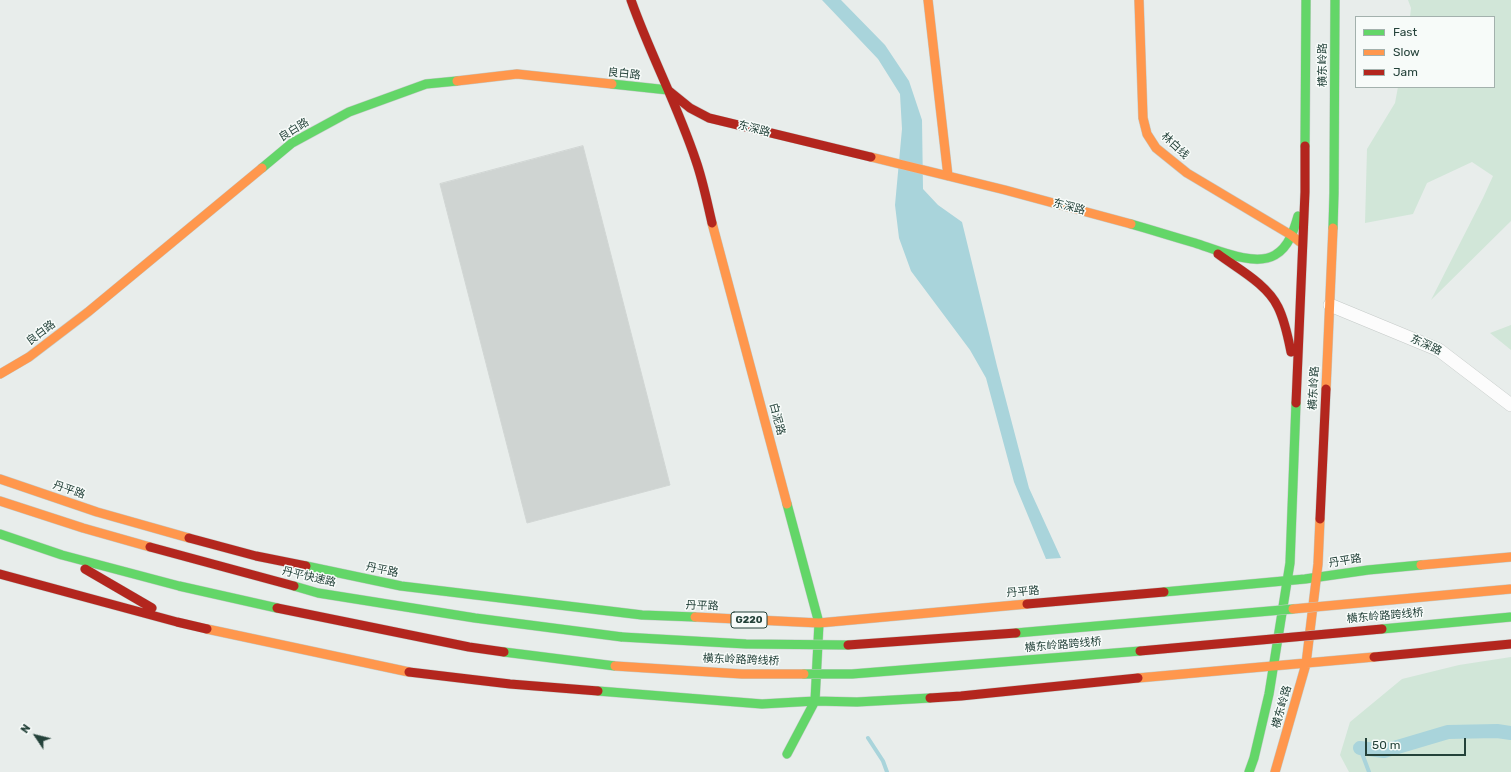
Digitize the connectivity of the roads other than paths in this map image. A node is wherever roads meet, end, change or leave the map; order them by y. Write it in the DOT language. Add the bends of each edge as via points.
graph roads {
  1 [pos="631,0"];
  2 [pos="928,0"];
  3 [pos="1139,0"];
  4 [pos="1306,0"];
  5 [pos="1335,0"];
  6 [pos="668,90"];
  7 [pos="948,176"];
  8 [pos="1305,192"];
  9 [pos="1291,235"];
  10 [pos="1302,244"];
  11 [pos="1209,248"];
  12 [pos="1330,305"];
  13 [pos="1296,373"];
  14 [pos="0,374"];
  15 [pos="1511,405"];
  16 [pos="0,479"];
  17 [pos="0,501"];
  18 [pos="82,528"];
  19 [pos="0,534"];
  20 [pos="185,536"];
  21 [pos="62,555"];
  22 [pos="1511,557"];
  23 [pos="0,574"];
  24 [pos="1317,578"];
  25 [pos="1287,581"];
  26 [pos="1511,589"];
  27 [pos="1511,617"];
  28 [pos="177,622"];
  29 [pos="818,623"];
  30 [pos="622,637"];
  31 [pos="1511,644"];
  32 [pos="1306,664"];
  33 [pos="1273,667"];
  34 [pos="815,701"];
  35 [pos="788,754"];
  36 [pos="1250,772"];
  37 [pos="1275,772"];
  1 -- 6 [label="main road, 白泥路"];
  2 -- 7 [label="main road"];
  3 -- 9 [label="main road, 林白线" via="1144,118 1147,134 1156,148 1187,173"];
  4 -- 8 [label="main road, 横东岭路"];
  5 -- 12 [label="main road, 横东岭路" via="1334,193"];
  6 -- 7 [label="main road, 东深路" via="690,108 709,118"];
  6 -- 14 [label="main road, 良白路" via="517,74 426,84 349,112 292,143 88,312 29,357"];
  6 -- 29 [label="main road, 白泥路" via="696,161"];
  7 -- 11 [label="main road, 东深路" via="1105,216"];
  8 -- 9 [label="main road, 东深路"];
  8 -- 10 [label="main road, 横东岭路"];
  9 -- 10 [label="main road, 林白线"];
  9 -- 11 [label="main road, 东深路" via="1286,246 1275,256 1260,260"];
  10 -- 13 [label="main road, 横东岭路"];
  11 -- 13 [label="main road, 东深路" via="1267,290 1284,321"];
  12 -- 15 [label="street, 东深路" via="1440,350"];
  12 -- 24 [label="main road, 横东岭路"];
  13 -- 25 [label="main road, 横东岭路" via="1290,563"];
  16 -- 20 [label="main road, 丹平路 / G220" via="97,512"];
  17 -- 18 [label="main road, 丹平快速路"];
  18 -- 20 [label="main road"];
  18 -- 30 [label="main road, 丹平快速路" via="318,593 475,618"];
  19 -- 21 [label="main road"];
  20 -- 29 [label="main road, 丹平路 / G220" via="256,556 401,586 642,615"];
  21 -- 27 [label="main road, 横东岭路跨线桥, bridge" via="179,586 469,647 615,666 742,674 852,674"];
  21 -- 28 [label="main road"];
  22 -- 24 [label="main road, 丹平路 / G220" via="1368,570"];
  23 -- 28 [label="main road"];
  24 -- 25 [label="main road, 丹平路 / G220"];
  24 -- 32 [label="main road, 横东岭路"];
  25 -- 29 [label="main road, 丹平路 / G220"];
  25 -- 33 [label="main road, 横东岭路"];
  26 -- 30 [label="main road, 横东岭路跨线桥, bridge" via="1033,632 852,645 746,644"];
  28 -- 34 [label="main road" via="402,671 510,684 762,704"];
  29 -- 34 [label="main road, 白泥路"];
  31 -- 32 [label="main road"];
  32 -- 33 [label="main road"];
  32 -- 37 [label="main road, 横东岭路"];
  33 -- 34 [label="main road" via="961,696 857,702"];
  33 -- 36 [label="main road, 横东岭路"];
  34 -- 35 [label="main road, 白泥路"];
}
